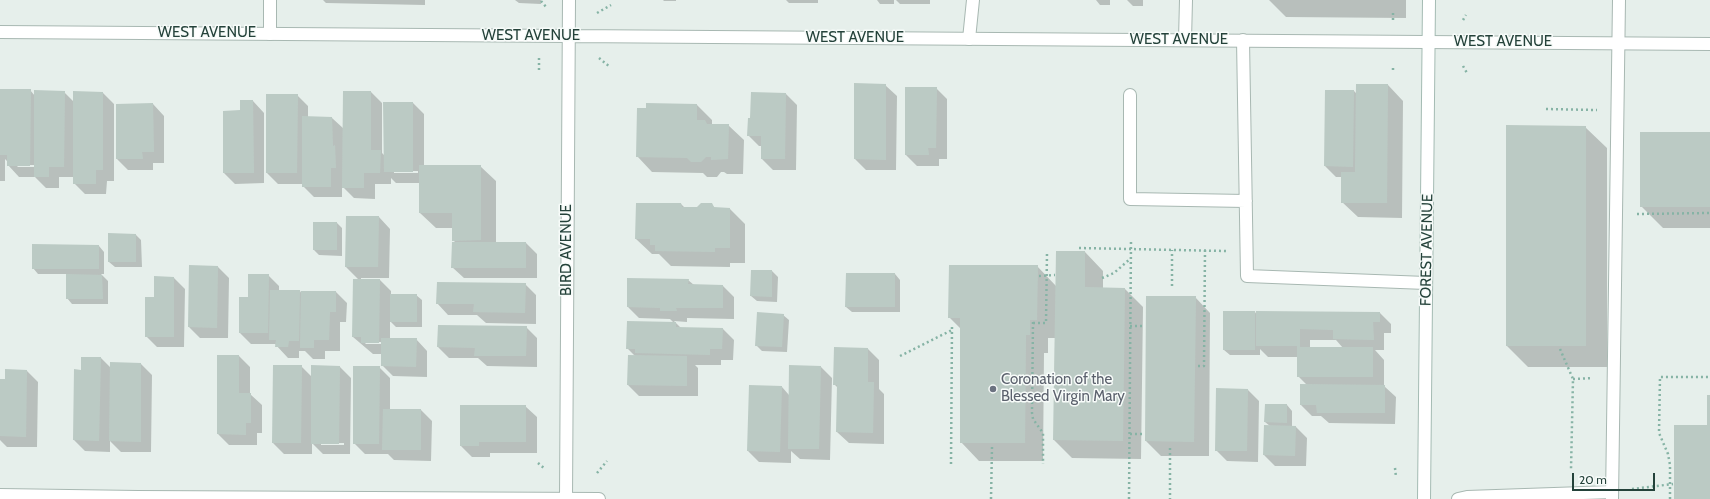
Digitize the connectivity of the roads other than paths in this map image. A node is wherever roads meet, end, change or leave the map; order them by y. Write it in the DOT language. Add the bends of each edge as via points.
graph roads {
  1 [pos="270,0"];
  2 [pos="569,0"];
  3 [pos="973,0"];
  4 [pos="1186,0"];
  5 [pos="1429,0"];
  6 [pos="1619,0"];
  7 [pos="0,32"];
  8 [pos="270,34"];
  9 [pos="568,36"];
  10 [pos="969,38"];
  11 [pos="1185,40"];
  12 [pos="1243,40"];
  13 [pos="1428,42"];
  14 [pos="1619,43"];
  15 [pos="1710,44"];
  16 [pos="1130,95"];
  17 [pos="1246,201"];
  18 [pos="1426,283"];
  19 [pos="0,495"];
  20 [pos="1612,496"];
  21 [pos="138,498"];
  22 [pos="566,499"];
  23 [pos="599,499"];
  24 [pos="1424,499"];
  25 [pos="1458,499"];
  1 -- 8 [label="street"];
  2 -- 9 [label="street, BIRD AVENUE"];
  3 -- 10 [label="street"];
  4 -- 11 [label="street"];
  5 -- 13 [label="street, FOREST AVENUE"];
  6 -- 14 [label="street"];
  7 -- 8 [label="street, WEST AVENUE"];
  8 -- 9 [label="street, WEST AVENUE"];
  9 -- 10 [label="street, WEST AVENUE"];
  9 -- 22 [label="street, BIRD AVENUE"];
  10 -- 11 [label="street, WEST AVENUE"];
  11 -- 12 [label="street, WEST AVENUE"];
  12 -- 13 [label="street, WEST AVENUE"];
  12 -- 17 [label="street"];
  13 -- 14 [label="street, WEST AVENUE"];
  13 -- 18 [label="street, FOREST AVENUE"];
  14 -- 15 [label="street, WEST AVENUE"];
  14 -- 20 [label="street"];
  16 -- 17 [label="street" via="1130,199"];
  17 -- 18 [label="street" via="1247,276"];
  18 -- 24 [label="street, FOREST AVENUE"];
  19 -- 21 [label="street"];
  20 -- 25 [label="street"];
  21 -- 22 [label="street"];
  22 -- 23 [label="street"];
}
